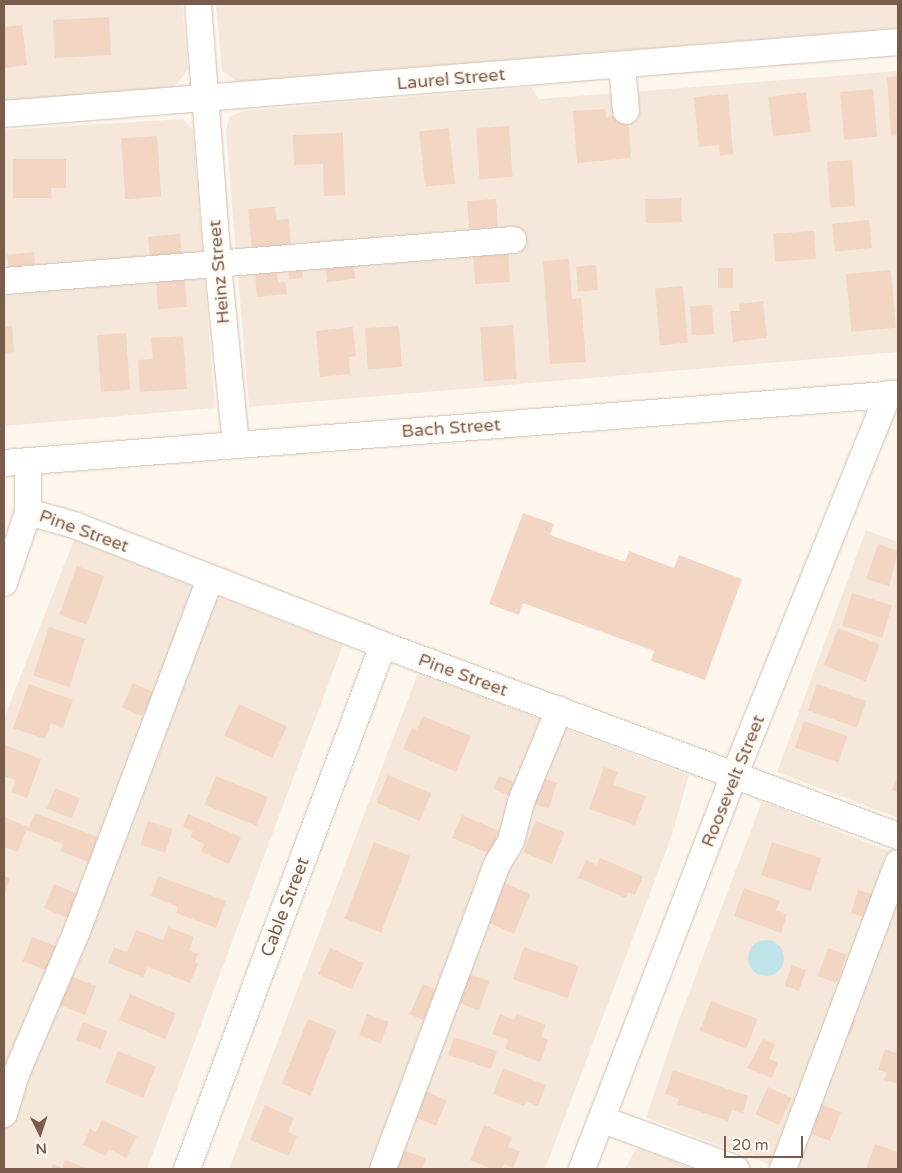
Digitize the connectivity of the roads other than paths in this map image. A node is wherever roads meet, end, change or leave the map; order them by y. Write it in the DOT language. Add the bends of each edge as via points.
graph roads {
  1 [pos="198,4"];
  2 [pos="898,42"];
  3 [pos="622,65"];
  4 [pos="204,99"];
  5 [pos="626,111"];
  6 [pos="4,114"];
  7 [pos="513,240"];
  8 [pos="218,265"];
  9 [pos="4,281"];
  10 [pos="893,394"];
  11 [pos="236,444"];
  12 [pos="16,462"];
  13 [pos="28,512"];
  14 [pos="210,579"];
  15 [pos="4,583"];
  16 [pos="383,646"];
  17 [pos="559,710"];
  18 [pos="734,776"];
  19 [pos="898,836"];
  20 [pos="898,863"];
  21 [pos="4,1114"];
  22 [pos="601,1119"];
  23 [pos="187,1169"];
  24 [pos="383,1169"];
  25 [pos="582,1169"];
  26 [pos="736,1169"];
  27 [pos="783,1169"];
  1 -- 4 [label="street, Heinz Street"];
  2 -- 3 [label="street, Laurel Street"];
  3 -- 4 [label="street, Laurel Street"];
  3 -- 5 [label="street"];
  4 -- 6 [label="street, Laurel Street"];
  4 -- 8 [label="street, Heinz Street"];
  7 -- 8 [label="street"];
  8 -- 9 [label="street"];
  8 -- 11 [label="street, Heinz Street"];
  10 -- 11 [label="street, Bach Street"];
  10 -- 18 [label="street, Roosevelt Street"];
  11 -- 12 [label="street, Bach Street"];
  12 -- 13 [label="street"];
  13 -- 14 [label="street, Pine Street" via="74,525"];
  13 -- 15 [label="street"];
  14 -- 16 [label="street, Pine Street"];
  14 -- 21 [label="street" via="77,931 16,1074"];
  16 -- 17 [label="street, Pine Street"];
  16 -- 23 [label="street, Cable Street"];
  17 -- 18 [label="street, Pine Street"];
  17 -- 24 [label="street" via="521,802 511,841 496,866"];
  18 -- 19 [label="street, Pine Street"];
  18 -- 22 [label="street, Roosevelt Street"];
  20 -- 27 [label="street"];
  22 -- 25 [label="street, Roosevelt Street"];
  22 -- 26 [label="street"];
}
